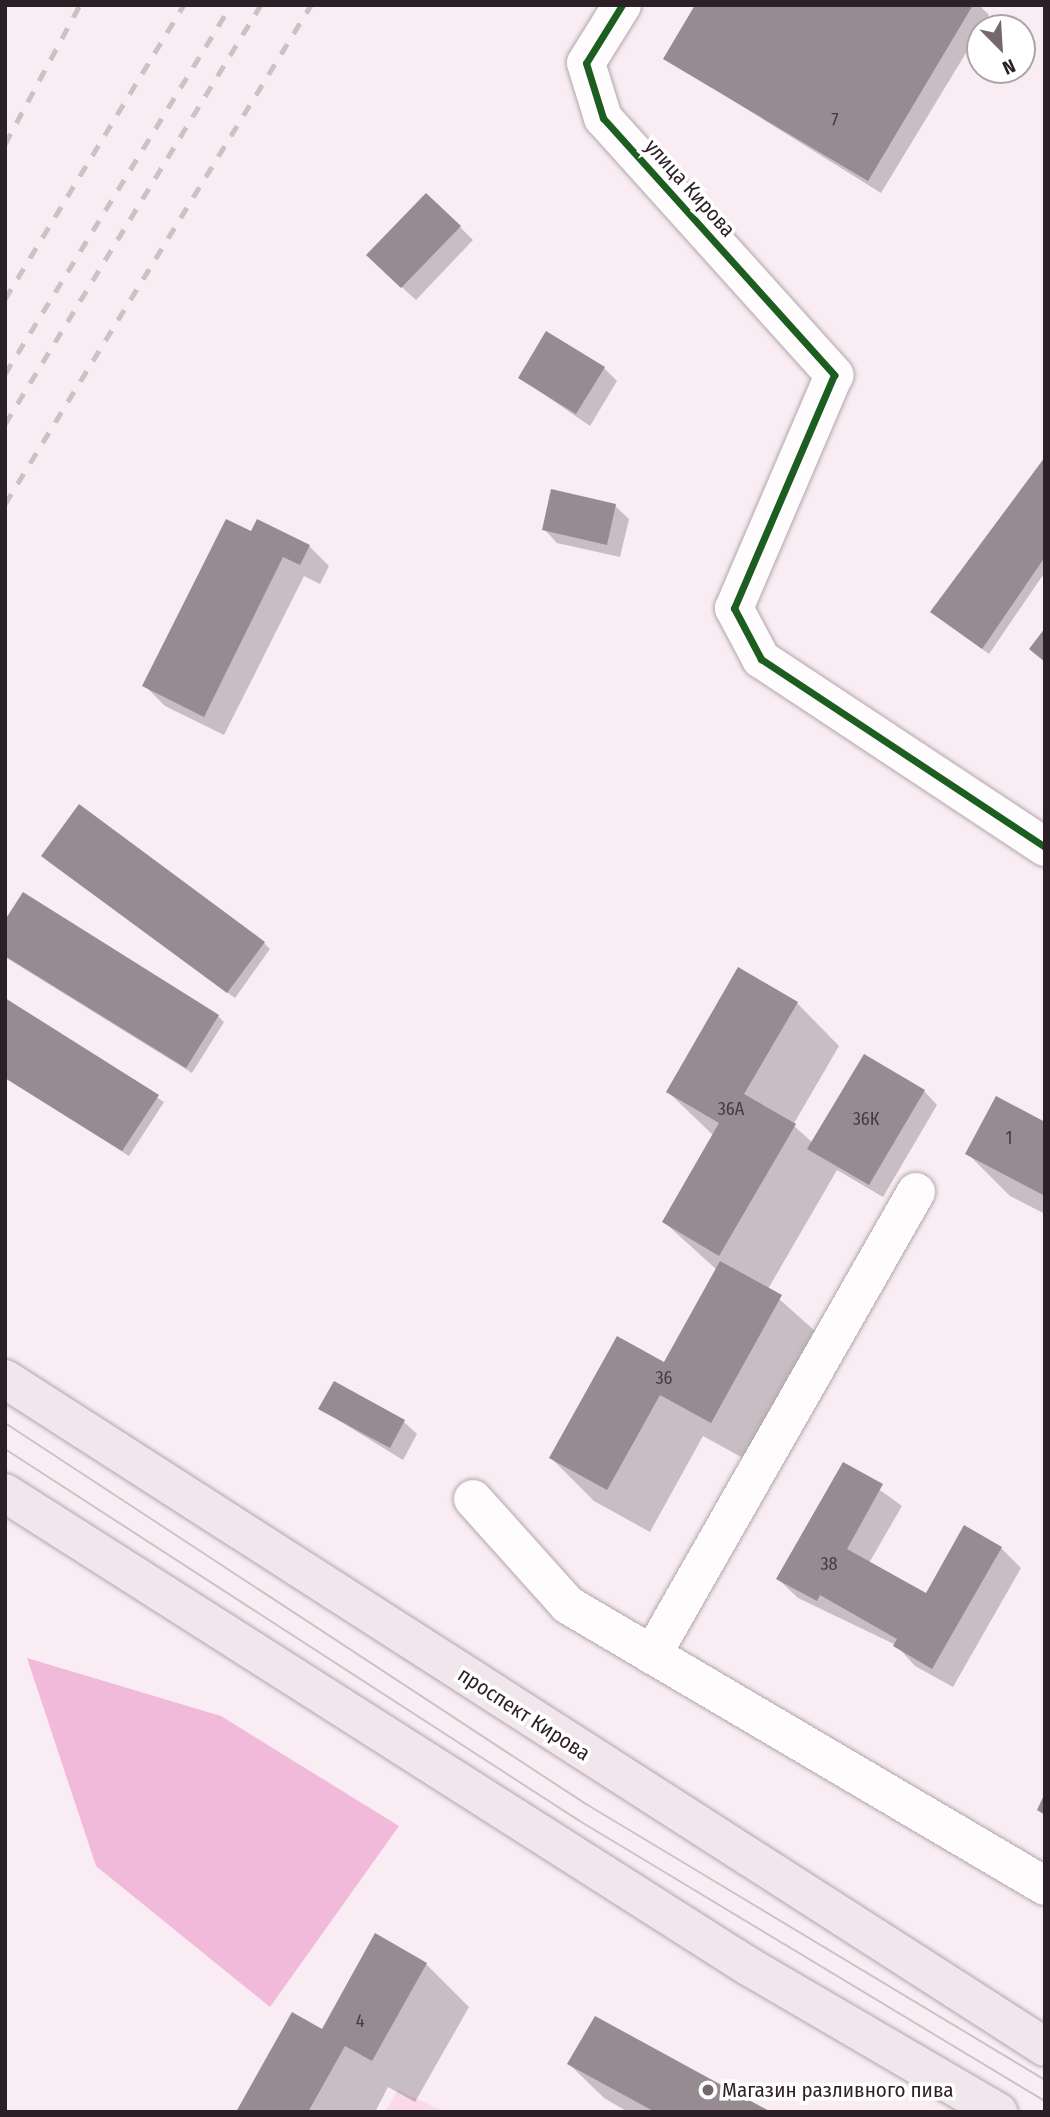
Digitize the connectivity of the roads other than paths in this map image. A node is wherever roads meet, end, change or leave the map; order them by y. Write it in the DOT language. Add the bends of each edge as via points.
graph roads {
  1 [pos="622,5"];
  2 [pos="1045,847"];
  3 [pos="916,1192"];
  4 [pos="5,1379"];
  5 [pos="14,1499"];
  6 [pos="473,1499"];
  7 [pos="652,1655"];
  8 [pos="1045,1886"];
  9 [pos="1045,2048"];
  10 [pos="998,2112"];
  1 -- 2 [label="street, улица Кирова" via="586,63 603,118 834,375 734,608 761,659"];
  3 -- 7 [label="street"];
  4 -- 9 [label="main road, проспект Кирова"];
  5 -- 10 [label="main road" via="748,1966"];
  6 -- 7 [label="street" via="568,1605"];
  7 -- 8 [label="street"];
}
